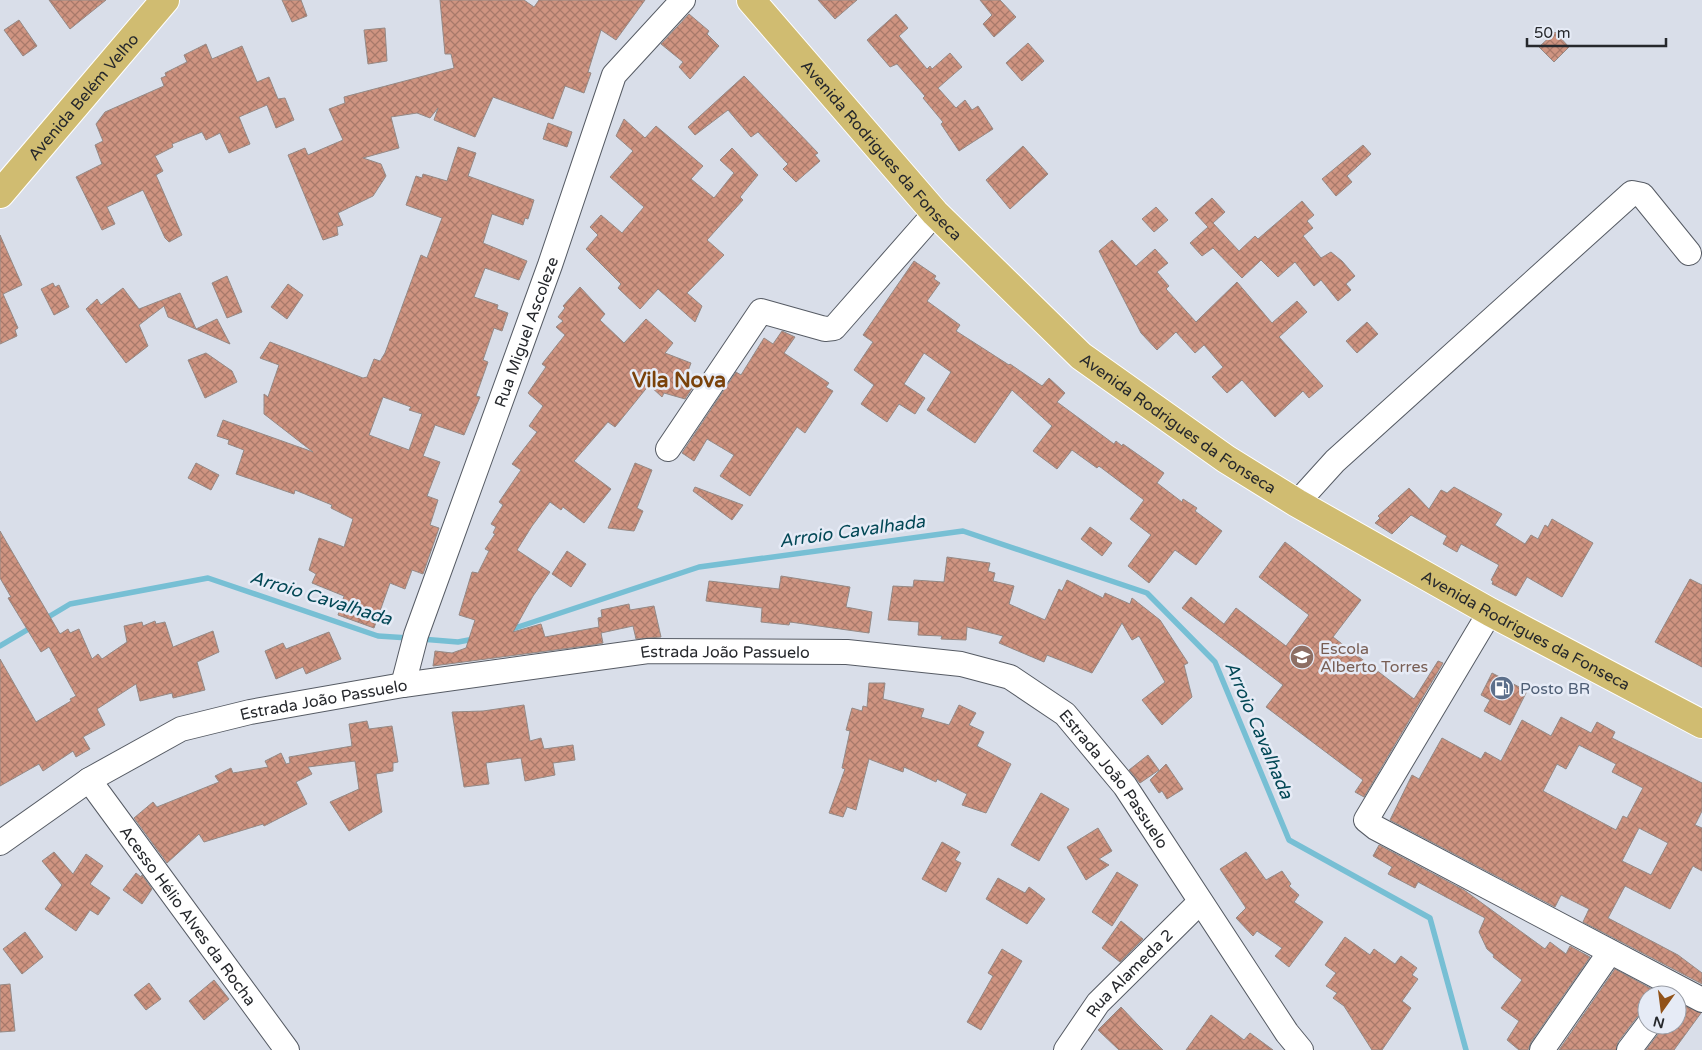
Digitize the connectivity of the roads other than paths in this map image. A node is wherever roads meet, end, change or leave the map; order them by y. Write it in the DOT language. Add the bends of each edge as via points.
graph roads {
  1 [pos="165,0"];
  2 [pos="682,0"];
  3 [pos="751,0"];
  4 [pos="0,194"];
  5 [pos="935,213"];
  6 [pos="1689,253"];
  7 [pos="668,449"];
  8 [pos="1297,503"];
  9 [pos="1490,612"];
  10 [pos="403,685"];
  11 [pos="1702,724"];
  12 [pos="89,780"];
  13 [pos="0,843"];
  14 [pos="1200,902"];
  15 [pos="1610,952"];
  16 [pos="1664,985"];
  17 [pos="1687,995"];
  18 [pos="1702,1000"];
  19 [pos="1640,1035"];
  20 [pos="1288,1044"];
  21 [pos="287,1050"];
  22 [pos="1066,1050"];
  23 [pos="1542,1050"];
  24 [pos="1629,1050"];
  1 -- 4 [label="main road, Avenida Belém Velho"];
  2 -- 10 [label="street, Rua Miguel Ascoleze" via="614,75 550,265 416,635"];
  3 -- 5 [label="main road, Avenida Rodrigues da Fonseca"];
  5 -- 7 [label="street" via="834,328 825,329 761,311"];
  5 -- 8 [label="main road, Avenida Rodrigues da Fonseca" via="1081,356 1226,459"];
  6 -- 8 [label="street" via="1642,195 1632,193 1335,461"];
  8 -- 9 [label="main road, Avenida Rodrigues da Fonseca"];
  9 -- 11 [label="main road, Avenida Rodrigues da Fonseca"];
  9 -- 15 [label="street" via="1366,820"];
  10 -- 12 [label="street, Estrada João Passuelo" via="250,712 181,729"];
  10 -- 14 [label="street, Estrada João Passuelo" via="648,651 847,652 960,664 1010,677 1065,714 1126,786"];
  12 -- 13 [label="street, Estrada João Passuelo"];
  12 -- 21 [label="street, Acesso Hélio Alves da Rocha"];
  14 -- 20 [label="street, Estrada João Passuelo"];
  14 -- 22 [label="street, Rua Alameda 2" via="1098,1003"];
  15 -- 16 [label="street"];
  15 -- 23 [label="street"];
  17 -- 18 [label="street"];
  19 -- 24 [label="street"];
}
